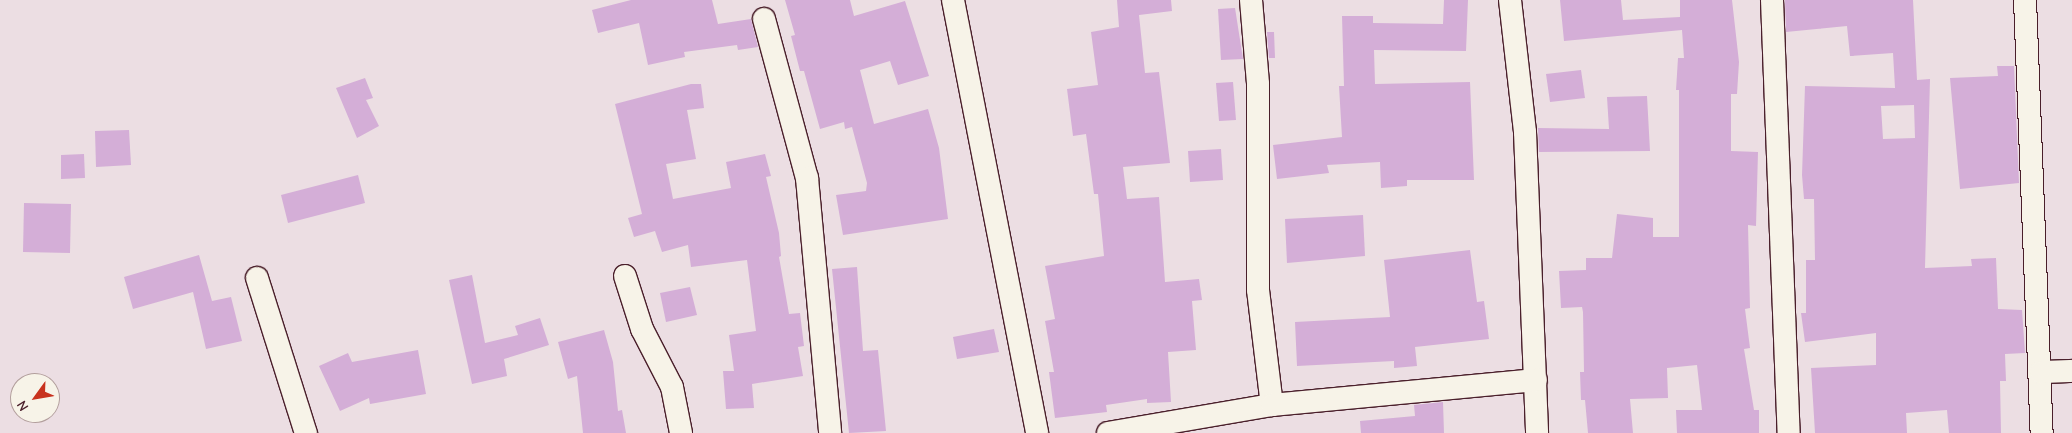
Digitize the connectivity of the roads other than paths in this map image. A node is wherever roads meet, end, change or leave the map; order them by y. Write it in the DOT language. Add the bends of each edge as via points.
graph roads {
  1 [pos="953,0"];
  2 [pos="1251,0"];
  3 [pos="1510,0"];
  4 [pos="1772,0"];
  5 [pos="2025,0"];
  6 [pos="764,18"];
  7 [pos="625,276"];
  8 [pos="257,278"];
  9 [pos="2072,371"];
  10 [pos="2041,372"];
  11 [pos="1536,380"];
  12 [pos="1272,405"];
  13 [pos="306,433"];
  14 [pos="681,433"];
  15 [pos="830,433"];
  16 [pos="1037,433"];
  17 [pos="1108,433"];
  18 [pos="1538,433"];
  19 [pos="1789,433"];
  20 [pos="2042,433"];
  1 -- 16 [label="street"];
  2 -- 12 [label="street" via="1258,84 1258,290"];
  3 -- 11 [label="street" via="1524,132"];
  4 -- 19 [label="street"];
  5 -- 10 [label="street"];
  6 -- 15 [label="street" via="807,178"];
  7 -- 14 [label="street" via="642,329 672,387"];
  8 -- 13 [label="street"];
  9 -- 10 [label="street"];
  10 -- 20 [label="street"];
  11 -- 12 [label="street"];
  11 -- 18 [label="street"];
  12 -- 17 [label="street"];
}
